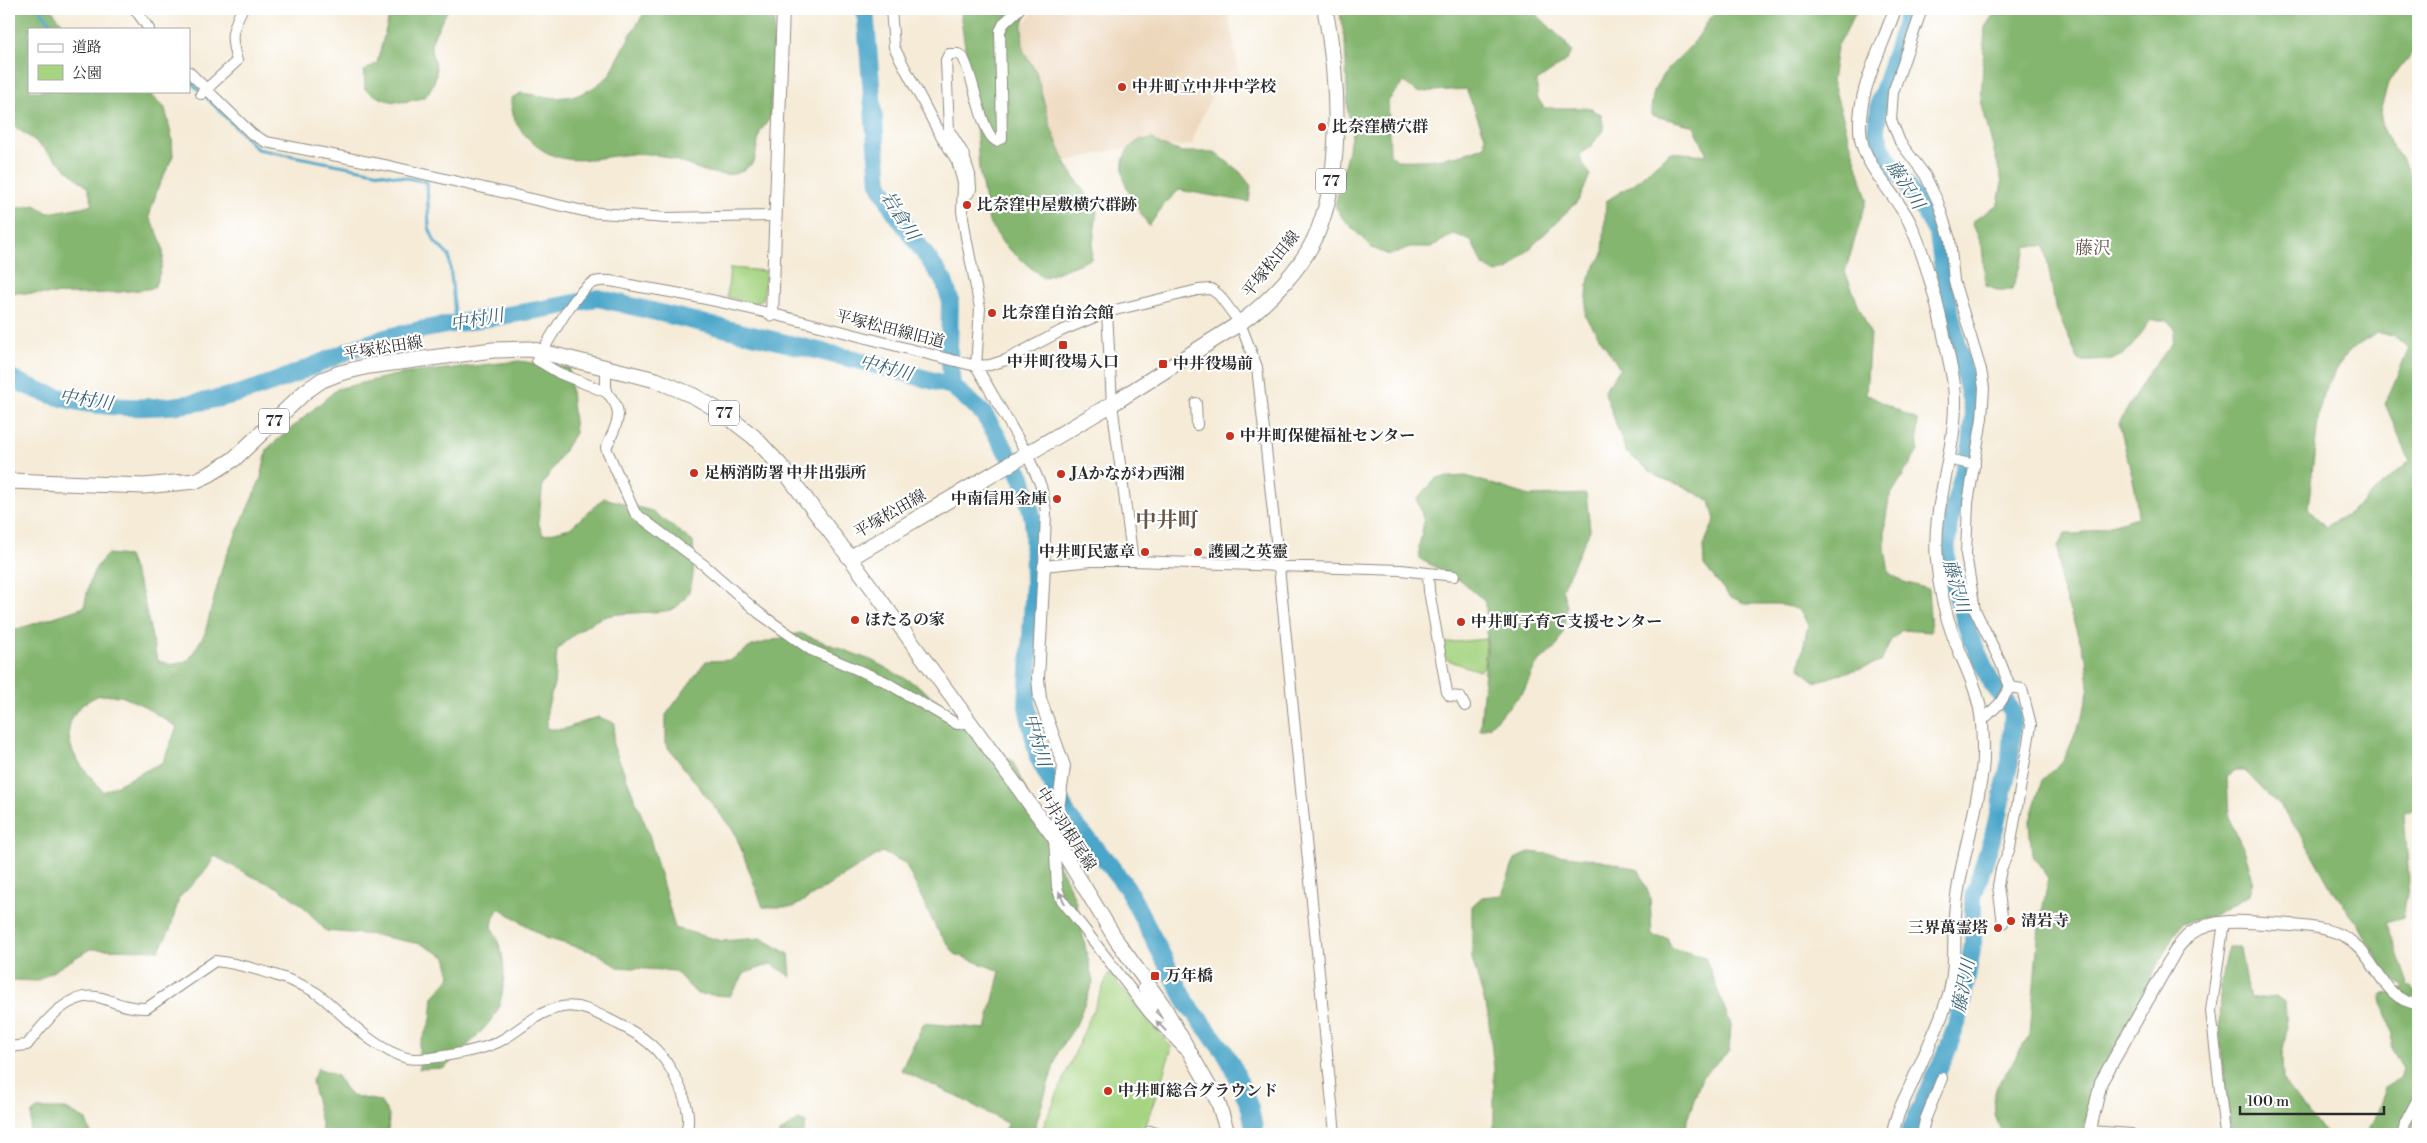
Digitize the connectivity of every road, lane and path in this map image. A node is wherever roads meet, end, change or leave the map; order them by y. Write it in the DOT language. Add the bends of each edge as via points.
graph roads {
  1 [pos="135,9"];
  2 [pos="242,9"];
  3 [pos="783,9"];
  4 [pos="891,9"];
  5 [pos="1019,9"];
  6 [pos="1325,9"];
  7 [pos="1895,9"];
  8 [pos="1922,9"];
  9 [pos="148,28"];
  10 [pos="190,73"];
  11 [pos="204,92"];
  12 [pos="963,194"];
  13 [pos="775,216"];
  14 [pos="1106,312"];
  15 [pos="772,315"];
  16 [pos="1240,323"];
  17 [pos="542,352"];
  18 [pos="976,366"];
  19 [pos="606,367"];
  20 [pos="606,392"];
  21 [pos="1196,403"];
  22 [pos="1112,404"];
  23 [pos="1197,425"];
  24 [pos="1024,456"];
  25 [pos="1948,459"];
  26 [pos="1975,465"];
  27 [pos="9,481"];
  28 [pos="850,558"];
  29 [pos="1133,561"];
  30 [pos="1044,566"];
  31 [pos="1279,567"];
  32 [pos="1428,575"];
  33 [pos="1454,576"];
  34 [pos="2009,689"];
  35 [pos="1466,706"];
  36 [pos="1982,721"];
  37 [pos="970,722"];
  38 [pos="1054,837"];
  39 [pos="2224,922"];
  40 [pos="2003,923"];
  41 [pos="2292,925"];
  42 [pos="1146,981"];
  43 [pos="2418,1004"];
  44 [pos="1149,1013"];
  45 [pos="9,1047"];
  46 [pos="1195,1061"];
  47 [pos="1942,1078"];
  48 [pos="2418,1098"];
  49 [pos="2089,1132"];
  50 [pos="685,1134"];
  51 [pos="1149,1134"];
  52 [pos="1159,1134"];
  53 [pos="1228,1134"];
  54 [pos="1335,1134"];
  55 [pos="1893,1134"];
  56 [pos="1922,1134"];
  57 [pos="2131,1134"];
  58 [pos="2225,1134"];
  59 [pos="2404,1134"];
  1 -- 9 [label="street"];
  2 -- 11 [label="street" via="232,30 237,62"];
  3 -- 13 [label="street"];
  4 -- 12 [label="street" via="894,47 937,129 958,161"];
  5 -- 12 [label="street" via="1000,31 1002,138 996,141 990,136 962,56 949,54 946,60 949,130 963,153 970,174 971,189 968,194"];
  6 -- 16 [label="main road, 平塚松田線 / 77" via="1335,104 1335,150 1326,207 1318,232 1304,258 1260,309"];
  7 -- 25 [label="street" via="1864,95 1861,141 1910,222 1925,261 1956,395"];
  8 -- 26 [label="street" via="1893,92 1891,119 1900,142 1925,176 1938,202 1950,238 1954,281 1984,388"];
  10 -- 11 [label="street"];
  11 -- 13 [label="street" via="252,134 266,142 389,166 588,212 666,218"];
  12 -- 18 [label="street" via="962,211 980,308"];
  13 -- 15 [label="street"];
  14 -- 16 [label="street, 平塚松田線旧道" via="1211,289"];
  14 -- 18 [label="street, 平塚松田線旧道" via="1006,360"];
  14 -- 22 [label="street"];
  15 -- 17 [label="street, 平塚松田線旧道" via="688,295 610,282 592,283 561,320"];
  15 -- 18 [label="street, 平塚松田線旧道"];
  16 -- 22 [label="main road, 平塚松田線 / 77"];
  16 -- 31 [label="street" via="1256,367"];
  17 -- 19 [label="main road, 平塚松田線 / 77"];
  17 -- 20 [label="street" via="537,360 546,367"];
  17 -- 27 [label="main road, 平塚松田線 / 77" via="530,349 493,350 369,366 340,373 306,391 234,459 195,480 144,486"];
  18 -- 24 [label="street"];
  19 -- 20 [label="street"];
  19 -- 28 [label="main road, 平塚松田線 / 77" via="656,380 694,396 739,425 780,465"];
  20 -- 37 [label="street" via="617,402 619,417 606,448 635,513 704,565 759,613 811,650 884,681 958,724"];
  21 -- 23 [label="street"];
  22 -- 24 [label="main road, 平塚松田線 / 77"];
  22 -- 29 [label="street"];
  24 -- 28 [label="main road, 平塚松田線 / 77"];
  24 -- 30 [label="street" via="1042,486 1046,511"];
  25 -- 26 [label="street"];
  25 -- 36 [label="street" via="1936,526 1937,558 1952,632 1973,684"];
  26 -- 34 [label="street" via="1966,528 1970,580 1975,610 2000,661"];
  28 -- 37 [label="main road, 中井羽根尾線"];
  29 -- 30 [label="street"];
  29 -- 31 [label="street"];
  30 -- 38 [label="street" via="1038,678 1064,766"];
  31 -- 32 [label="street" via="1401,570"];
  31 -- 54 [label="street"];
  32 -- 33 [label="street"];
  32 -- 35 [label="street" via="1447,692 1450,696 1460,697"];
  34 -- 36 [label="street"];
  34 -- 40 [label="street" via="2022,689 2031,725 2010,848 1998,886"];
  36 -- 55 [label="street" via="1982,769 1958,884 1954,969 1949,994"];
  37 -- 38 [label="main road, 中井羽根尾線"];
  38 -- 42 [label="main road, 中井羽根尾線" via="1094,905"];
  44 -- 38 [label="street, one-way" via="1061,899 1056,887"];
  39 -- 41 [label="street"];
  39 -- 49 [label="street" via="2190,934 2177,948 2101,1082"];
  39 -- 58 [label="street" via="2211,1011"];
  41 -- 43 [label="street" via="2337,933 2356,944 2393,994"];
  42 -- 44 [label="street" via="1143,988 1152,1007"];
  42 -- 46 [label="main road, 中井羽根尾線"];
  46 -- 44 [label="street, one-way"];
  45 -- 50 [label="street" via="27,1044 58,1009 82,998 98,997 134,1009 147,1008 216,961 227,962 289,981 320,995 382,1046 409,1058 429,1059 496,1043 534,1018 563,1006 589,1010 636,1033 664,1056 686,1106 688,1129"];
  46 -- 53 [label="main road, 中井羽根尾線" via="1218,1102"];
  47 -- 56 [label="street"];
  48 -- 59 [label="street" via="2404,1123"];
  49 -- 57 [label="street"];
  51 -- 52 [label="street" via="1150,1131"];
}
